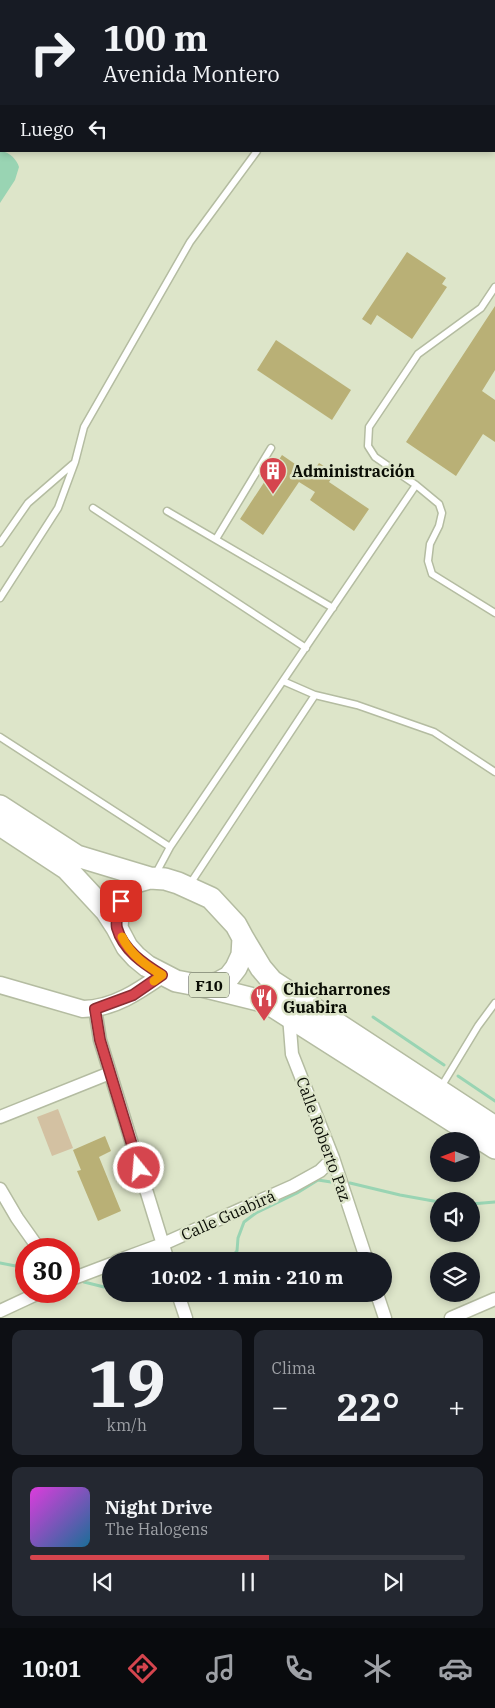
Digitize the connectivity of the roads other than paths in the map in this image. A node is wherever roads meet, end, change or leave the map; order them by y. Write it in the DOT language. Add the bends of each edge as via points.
graph roads {
  1 [pos="256,152"];
  2 [pos="495,287"];
  3 [pos="271,448"];
  4 [pos="75,462"];
  5 [pos="416,485"];
  6 [pos="93,508"];
  7 [pos="167,510"];
  8 [pos="216,539"];
  9 [pos="0,543"];
  10 [pos="0,598"];
  11 [pos="332,608"];
  12 [pos="495,613"];
  13 [pos="306,648"];
  14 [pos="283,681"];
  15 [pos="315,695"];
  16 [pos="0,737"];
  17 [pos="495,772"];
  18 [pos="0,806"];
  19 [pos="0,824"];
  20 [pos="170,847"];
  21 [pos="151,878"];
  22 [pos="188,886"];
  23 [pos="117,928"];
  24 [pos="243,938"];
  25 [pos="162,975"];
  26 [pos="0,985"];
  27 [pos="202,986"];
  28 [pos="495,1003"];
  29 [pos="95,1009"];
  30 [pos="289,1016"];
  31 [pos="110,1073"];
  32 [pos="438,1090"];
  33 [pos="0,1117"];
  34 [pos="495,1127"];
  35 [pos="495,1148"];
  36 [pos="333,1158"];
  37 [pos="0,1189"];
  38 [pos="31,1238"];
  39 [pos="163,1244"];
  40 [pos="141,1252"];
  41 [pos="165,1252"];
  42 [pos="363,1252"];
  43 [pos="102,1267"];
  44 [pos="80,1276"];
  45 [pos="495,1299"];
  46 [pos="181,1302"];
  47 [pos="380,1302"];
  48 [pos="17,1303"];
  49 [pos="0,1311"];
  50 [pos="186,1318"];
  51 [pos="385,1318"];
  52 [pos="451,1318"];
  1 -- 4 [label="lane" via="190,242 84,427"];
  2 -- 5 [label="lane" via="481,308 418,354 369,427 368,446 375,457"];
  3 -- 8 [label="lane"];
  4 -- 9 [label="lane" via="28,503"];
  4 -- 10 [label="lane" via="58,508"];
  5 -- 11 [label="lane"];
  5 -- 12 [label="lane" via="439,504 442,513 430,544 428,561 432,574"];
  6 -- 13 [label="lane"];
  7 -- 8 [label="lane"];
  8 -- 11 [label="lane"];
  11 -- 13 [label="lane"];
  13 -- 14 [label="lane"];
  14 -- 15 [label="lane"];
  14 -- 20 [label="lane"];
  15 -- 17 [label="lane" via="357,705 434,732"];
  15 -- 22 [label="lane"];
  16 -- 20 [label="lane"];
  18 -- 21 [label="highway" via="77,856"];
  19 -- 23 [label="highway, F10" via="67,869 106,911"];
  20 -- 21 [label="lane"];
  21 -- 22 [label="highway"];
  21 -- 23 [label="highway" via="136,882 128,889 121,901"];
  22 -- 24 [label="highway" via="211,898 236,925"];
  23 -- 25 [label="highway, F10" via="136,957"];
  24 -- 27 [label="highway, F10" via="242,956 229,976 218,983"];
  24 -- 32 [label="highway" via="272,981"];
  25 -- 27 [label="highway, F10"];
  25 -- 29 [label="street" via="133,995"];
  26 -- 29 [label="street" via="83,1009"];
  27 -- 30 [label="highway, F10" via="266,1002"];
  28 -- 32 [label="lane"];
  29 -- 31 [label="street"];
  30 -- 35 [label="highway, F10"];
  30 -- 36 [label="street, Calle Roberto Paz" via="292,1054"];
  31 -- 33 [label="street"];
  31 -- 39 [label="street"];
  32 -- 34 [label="highway"];
  36 -- 39 [label="street, Calle Guabirá" via="320,1171 300,1182"];
  36 -- 42 [label="street, Calle Roberto Paz"];
  37 -- 38 [label="street"];
  39 -- 40 [label="street, Calle Guabirá"];
  39 -- 41 [label="street"];
  43 -- 44 [label="street"];
  45 -- 52 [label="street"];
  46 -- 50 [label="street"];
  47 -- 51 [label="street"];
  48 -- 49 [label="street"];
}
